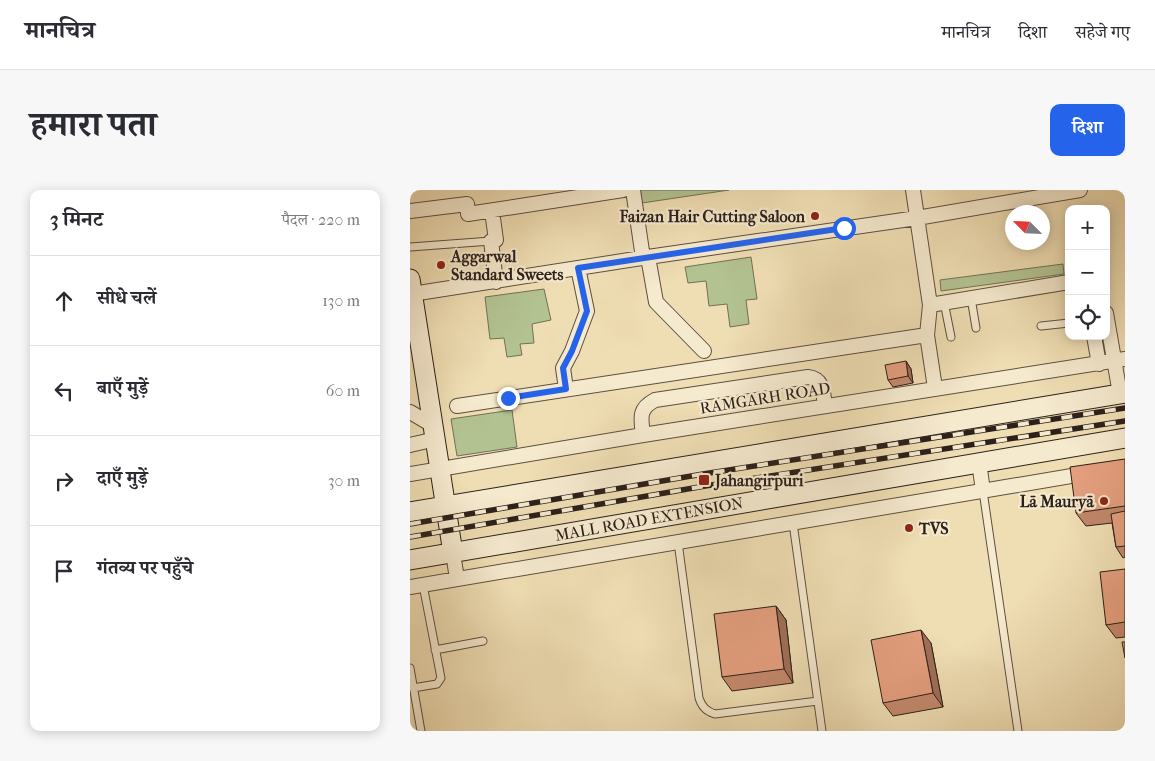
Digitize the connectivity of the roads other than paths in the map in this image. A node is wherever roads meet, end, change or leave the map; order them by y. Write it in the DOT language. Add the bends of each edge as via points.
graph roads {
  1 [pos="623,190"];
  2 [pos="633,190"];
  3 [pos="913,190"];
  4 [pos="920,190"];
  5 [pos="1080,190"];
  6 [pos="1064,191"];
  7 [pos="410,211"];
  8 [pos="492,211"];
  9 [pos="921,217"];
  10 [pos="491,241"];
  11 [pos="410,247"];
  12 [pos="645,257"];
  13 [pos="578,268"];
  14 [pos="496,282"];
  15 [pos="1065,283"];
  16 [pos="971,298"];
  17 [pos="412,299"];
  18 [pos="944,302"];
  19 [pos="930,305"];
  20 [pos="1065,323"];
  21 [pos="1041,326"];
  22 [pos="1110,326"];
  23 [pos="976,328"];
  24 [pos="927,335"];
  25 [pos="950,336"];
  26 [pos="1095,340"];
  27 [pos="704,351"];
  28 [pos="1120,360"];
  29 [pos="1099,364"];
  30 [pos="935,388"];
  31 [pos="566,389"];
  32 [pos="1122,393"];
  33 [pos="457,406"];
  34 [pos="826,406"];
  35 [pos="410,412"];
  36 [pos="435,432"];
  37 [pos="643,434"];
  38 [pos="1125,438"];
  39 [pos="410,445"];
  40 [pos="979,462"];
  41 [pos="1125,467"];
  42 [pos="440,469"];
  43 [pos="410,474"];
  44 [pos="983,491"];
  45 [pos="446,506"];
  46 [pos="410,512"];
  47 [pos="793,523"];
  48 [pos="678,542"];
  49 [pos="453,553"];
  50 [pos="410,560"];
  51 [pos="457,579"];
  52 [pos="416,586"];
  53 [pos="483,641"];
  54 [pos="435,650"];
  55 [pos="410,668"];
  56 [pos="413,688"];
  57 [pos="818,701"];
  58 [pos="421,731"];
  59 [pos="822,731"];
  60 [pos="1018,731"];
  1 -- 8 [label="street"];
  2 -- 12 [label="street"];
  3 -- 9 [label="street"];
  4 -- 9 [label="street"];
  5 -- 6 [label="street"];
  6 -- 9 [label="street"];
  7 -- 8 [label="street" via="467,204 468,214"];
  8 -- 10 [label="street" via="496,240"];
  9 -- 12 [label="street"];
  9 -- 19 [label="street"];
  10 -- 11 [label="lane"];
  10 -- 14 [label="street"];
  12 -- 13 [label="street"];
  12 -- 27 [label="street" via="656,302"];
  13 -- 14 [label="street"];
  13 -- 31 [label="street" via="587,311 563,368"];
  14 -- 17 [label="street"];
  15 -- 16 [label="street"];
  16 -- 18 [label="street"];
  16 -- 23 [label="lane"];
  17 -- 36 [label="main road"];
  18 -- 19 [label="street"];
  18 -- 25 [label="lane"];
  19 -- 24 [label="street"];
  20 -- 21 [label="lane"];
  22 -- 28 [label="street"];
  24 -- 30 [label="street"];
  24 -- 31 [label="street"];
  26 -- 29 [label="street"];
  28 -- 29 [label="street, RAMGARH ROAD"];
  28 -- 32 [label="street"];
  29 -- 30 [label="street, RAMGARH ROAD"];
  30 -- 34 [label="street, RAMGARH ROAD"];
  31 -- 33 [label="street"];
  32 -- 45 [label="main road"];
  34 -- 37 [label="street, RAMGARH ROAD"];
  34 -- 37 [label="street" via="821,383 808,377 654,400 642,410"];
  35 -- 36 [label="street"];
  36 -- 39 [label="street"];
  36 -- 42 [label="main road"];
  37 -- 42 [label="street, RAMGARH ROAD"];
  38 -- 40 [label="main road, MALL ROAD EXTENSION"];
  40 -- 44 [label="street"];
  40 -- 49 [label="main road, MALL ROAD EXTENSION"];
  41 -- 44 [label="street"];
  42 -- 43 [label="street, RAMGARH ROAD"];
  42 -- 45 [label="main road"];
  44 -- 47 [label="street"];
  44 -- 60 [label="lane"];
  45 -- 46 [label="main road"];
  45 -- 49 [label="main road"];
  47 -- 48 [label="street"];
  47 -- 57 [label="lane"];
  48 -- 51 [label="street"];
  48 -- 57 [label="lane" via="699,698 707,712 715,714"];
  49 -- 50 [label="main road, MALL ROAD EXTENSION"];
  49 -- 51 [label="street"];
  51 -- 52 [label="street"];
  52 -- 54 [label="lane"];
  53 -- 54 [label="lane"];
  54 -- 56 [label="lane" via="440,681"];
  55 -- 56 [label="lane"];
  56 -- 58 [label="lane"];
  57 -- 59 [label="lane"];
}
